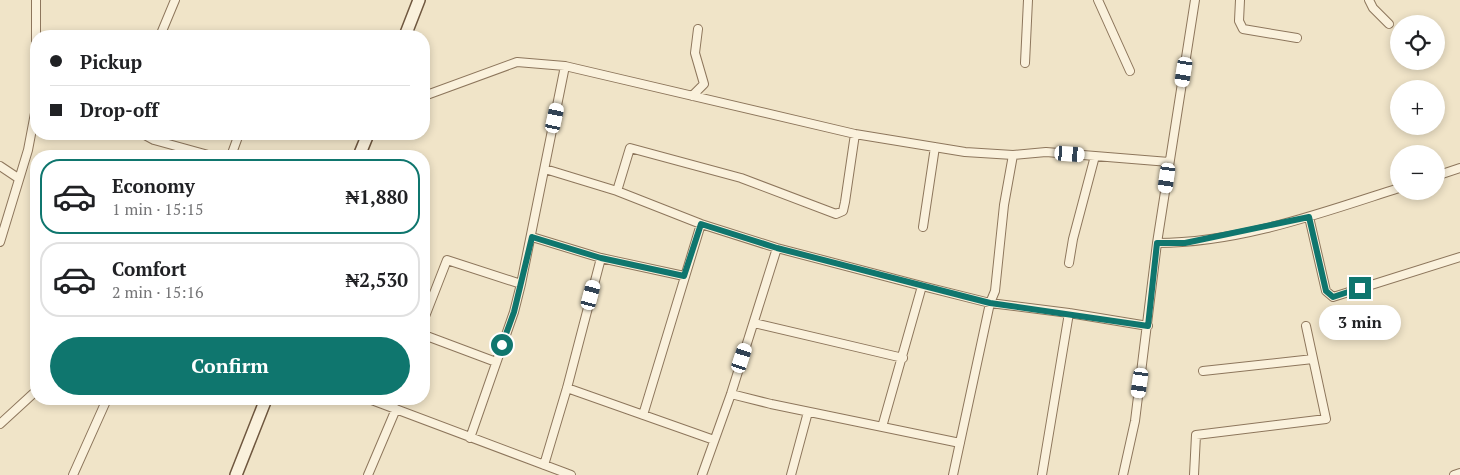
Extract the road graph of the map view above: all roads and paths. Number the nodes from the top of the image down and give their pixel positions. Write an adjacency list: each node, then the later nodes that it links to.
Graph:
1 (36, 0): 11 (street)
2 (175, 0): 12 (street)
3 (419, 0): 13 (main road)
4 (1028, 0): 15 (street)
5 (1098, 0): 17 (street)
6 (1195, 0): 27 (street)
7 (1240, 0): 14 (street)
8 (1369, 0): 9 (street)
9 (1389, 24)
10 (698, 29): 19 (street)
11 (36, 30)
12 (162, 30)
13 (407, 30)
14 (1297, 38)
15 (1024, 63)
16 (565, 66): 18 (street); 19 (street); 30 (street)
17 (1130, 70)
18 (430, 94)
19 (692, 96): 20 (street)
20 (854, 134): 23 (street); 33 (street)
21 (30, 140): 32 (street)
22 (154, 140): 24 (street)
23 (935, 147): 25 (street); 37 (street)
24 (190, 150)
25 (1013, 155): 26 (street); 49 (street)
26 (1095, 156): 27 (street); 44 (street)
27 (1169, 162): 40 (street)
28 (0, 166): 32 (street)
29 (1460, 168): 31 (street)
30 (545, 169): 33 (street); 38 (street)
31 (1445, 173)
32 (18, 178): 39 (street)
33 (617, 191): 36 (street)
34 (1390, 191): 35 (street)
35 (1309, 217): 40 (street); 42 (street)
36 (701, 224): 41 (street); 45 (street)
37 (923, 227)
38 (532, 237): 43 (street); 46 (street)
39 (0, 242)
40 (1157, 243): 52 (street)
41 (777, 248): 47 (street); 51 (street)
42 (1460, 257)
43 (601, 258): 45 (street); 59 (street)
44 (1069, 263)
45 (684, 276): 67 (street)
46 (521, 284): 48 (street); 57 (street)
47 (922, 286): 49 (street); 55 (street)
48 (430, 303)
49 (990, 303): 50 (street); 72 (street)
50 (1069, 313): 52 (street); 82 (street)
51 (754, 323): 55 (street); 60 (street)
52 (1148, 326): 83 (street)
53 (1306, 326): 56 (street)
54 (430, 337): 57 (street)
55 (903, 358): 69 (street)
56 (1313, 359): 58 (street); 84 (street)
57 (496, 362): 70 (street)
58 (1203, 371)
59 (568, 388): 67 (street); 73 (street)
60 (731, 394): 66 (street); 71 (street)
61 (30, 396): 68 (street)
62 (104, 405): 75 (street)
63 (264, 405): 76 (main road)
64 (384, 405): 65 (street)
65 (396, 410): 70 (street); 77 (street)
66 (808, 412): 69 (street); 80 (street)
67 (643, 415): 71 (street)
68 (0, 424)
69 (882, 427): 72 (street)
70 (470, 438): 73 (street)
71 (714, 440): 79 (street)
72 (960, 443): 81 (street)
73 (544, 465): 78 (street)
74 (1460, 473): 85 (street)
75 (73, 475)
76 (236, 475)
77 (368, 475)
78 (571, 475)
79 (702, 475)
80 (791, 475)
81 (953, 475)
82 (1042, 475)
83 (1123, 475)
84 (1194, 475)
85 (1454, 475)

